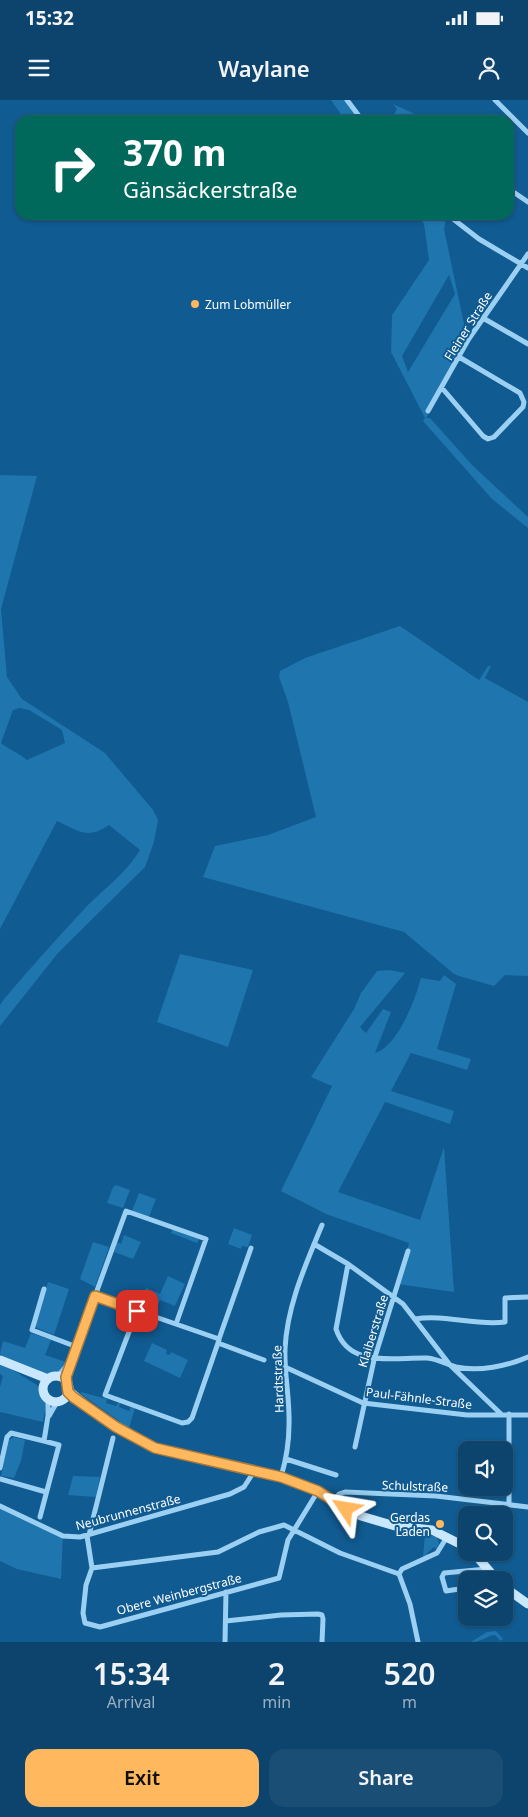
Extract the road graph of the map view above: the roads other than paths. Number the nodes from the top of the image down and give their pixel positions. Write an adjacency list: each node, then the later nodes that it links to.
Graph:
1 (347, 100): 3 (street)
2 (495, 100): 4 (street)
3 (358, 115)
4 (510, 115)
5 (514, 119): 6 (street)
6 (528, 133)
7 (514, 192): 8 (street)
8 (528, 202)
9 (454, 220): 11 (street)
10 (528, 254): 11 (street, Fleiner Straße)
11 (521, 264): 12 (street); 13 (street, Fleiner Straße)
12 (528, 268)
13 (483, 318): 14 (street); 15 (street, Fleiner Straße)
14 (528, 344)
15 (459, 357): 16 (street, Fleiner Straße); 17 (street)
16 (442, 388): 17 (street); 18 (street, Fleiner Straße)
17 (526, 402)
18 (428, 411)
19 (322, 1225): 20 (street, Hardtstraße)
20 (314, 1244): 23 (street); 37 (street, Hardtstraße)
21 (251, 1248): 31 (street)
22 (408, 1251): 26 (street, Klaiberstraße)
23 (348, 1264): 26 (street); 35 (street)
24 (44, 1289): 32 (street)
25 (95, 1296): 28 (street); 30 (street); 32 (street)
26 (394, 1296): 29 (street); 35 (street, Klaiberstraße)
27 (528, 1297): 29 (street)
28 (137, 1311): 30 (street); 31 (street)
29 (415, 1319): 36 (street)
30 (176, 1324): 31 (street)
31 (218, 1341): 34 (street)
32 (76, 1347): 38 (street)
33 (528, 1357): 36 (street)
34 (264, 1360)
35 (374, 1360): 36 (street); 41 (street, Klaiberstraße)
36 (450, 1365): 42 (street)
37 (285, 1367): 41 (street, Paul-Fähnle-Straße); 49 (street, Hardtstraße)
38 (62, 1378): 39 (main road); 40 (main road)
39 (68, 1392): 40 (main road); 44 (main road)
40 (56, 1401): 44 (main road); 47 (street)
41 (363, 1403): 42 (street, Paul-Fähnle-Straße); 48 (street, Klaiberstraße)
42 (502, 1414): 43 (street, Paul-Fähnle-Straße)
43 (509, 1414): 45 (street, Paul-Fähnle-Straße); 58 (street)
44 (98, 1415): 51 (main road)
45 (528, 1416)
46 (113, 1438): 63 (street)
47 (44, 1441): 50 (street); 56 (street)
48 (355, 1447)
49 (286, 1459): 52 (street); 53 (street, Hardtstraße)
50 (0, 1468)
51 (256, 1470): 53 (main road); 63 (street, Neubrunnenstraße)
52 (336, 1475)
53 (281, 1477): 55 (main road)
54 (0, 1479): 56 (street)
55 (318, 1491): 57 (main road); 62 (street)
56 (46, 1492): 61 (street)
57 (334, 1500): 58 (street, Schulstraße); 64 (main road)
58 (509, 1503): 60 (street, Schulstraße)
59 (0, 1506): 63 (street, Neubrunnenstraße)
60 (528, 1507)
61 (40, 1517)
62 (294, 1529): 67 (street); 71 (street); 73 (street, Obere Weinbergstraße)
63 (88, 1535): 67 (street)
64 (447, 1536): 65 (main road); 71 (street)
65 (458, 1542)
66 (481, 1561): 68 (main road)
67 (92, 1568): 73 (street, Obere Weinbergstraße)
68 (488, 1569): 69 (street)
69 (466, 1571)
70 (458, 1572): 72 (street)
71 (399, 1574): 79 (street)
72 (458, 1589)
73 (226, 1592): 76 (street)
74 (513, 1593): 75 (main road)
75 (528, 1604)
76 (226, 1621): 77 (street); 78 (street)
77 (225, 1642)
78 (322, 1642)
79 (416, 1642)

